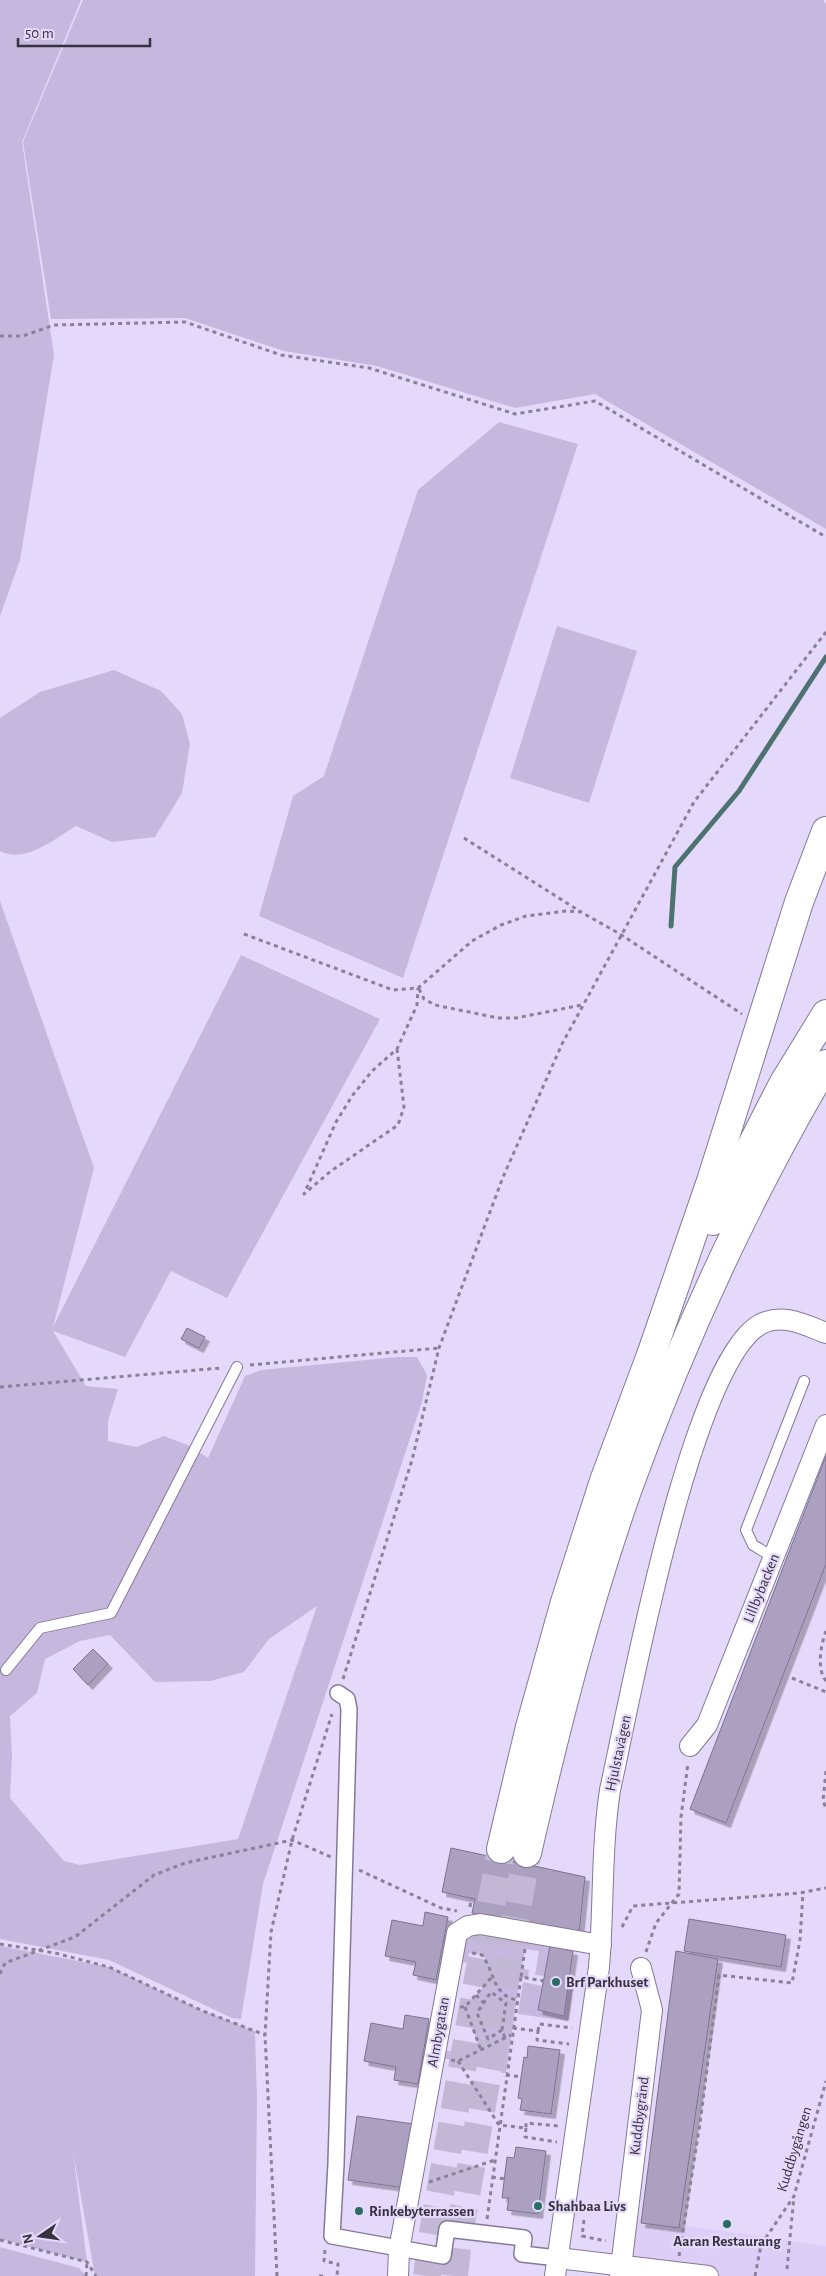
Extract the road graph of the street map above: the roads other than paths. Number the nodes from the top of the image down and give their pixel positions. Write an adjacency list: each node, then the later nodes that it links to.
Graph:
1 (826, 831): 5 (highway)
2 (826, 1014): 5 (highway)
3 (826, 1064): 5 (highway)
4 (826, 1333): 13 (street, Hjulstavägen)
5 (652, 1355)
6 (237, 1367): 10 (lane)
7 (804, 1381): 9 (lane)
8 (826, 1425): 9 (street, Lillbybacken)
9 (773, 1557): 12 (street, Lillbybacken)
10 (6, 1670)
11 (338, 1693): 15 (street)
12 (690, 1746)
13 (601, 1945): 15 (street, Almbygatan); 16 (street, Hjulstavägen)
14 (641, 1968): 17 (street, Kuddbygränd)
15 (399, 2250): 16 (street); 18 (street, Almbygatan)
16 (557, 2267): 17 (street)
17 (621, 2270): 19 (street)
18 (398, 2276)
19 (708, 2276)

